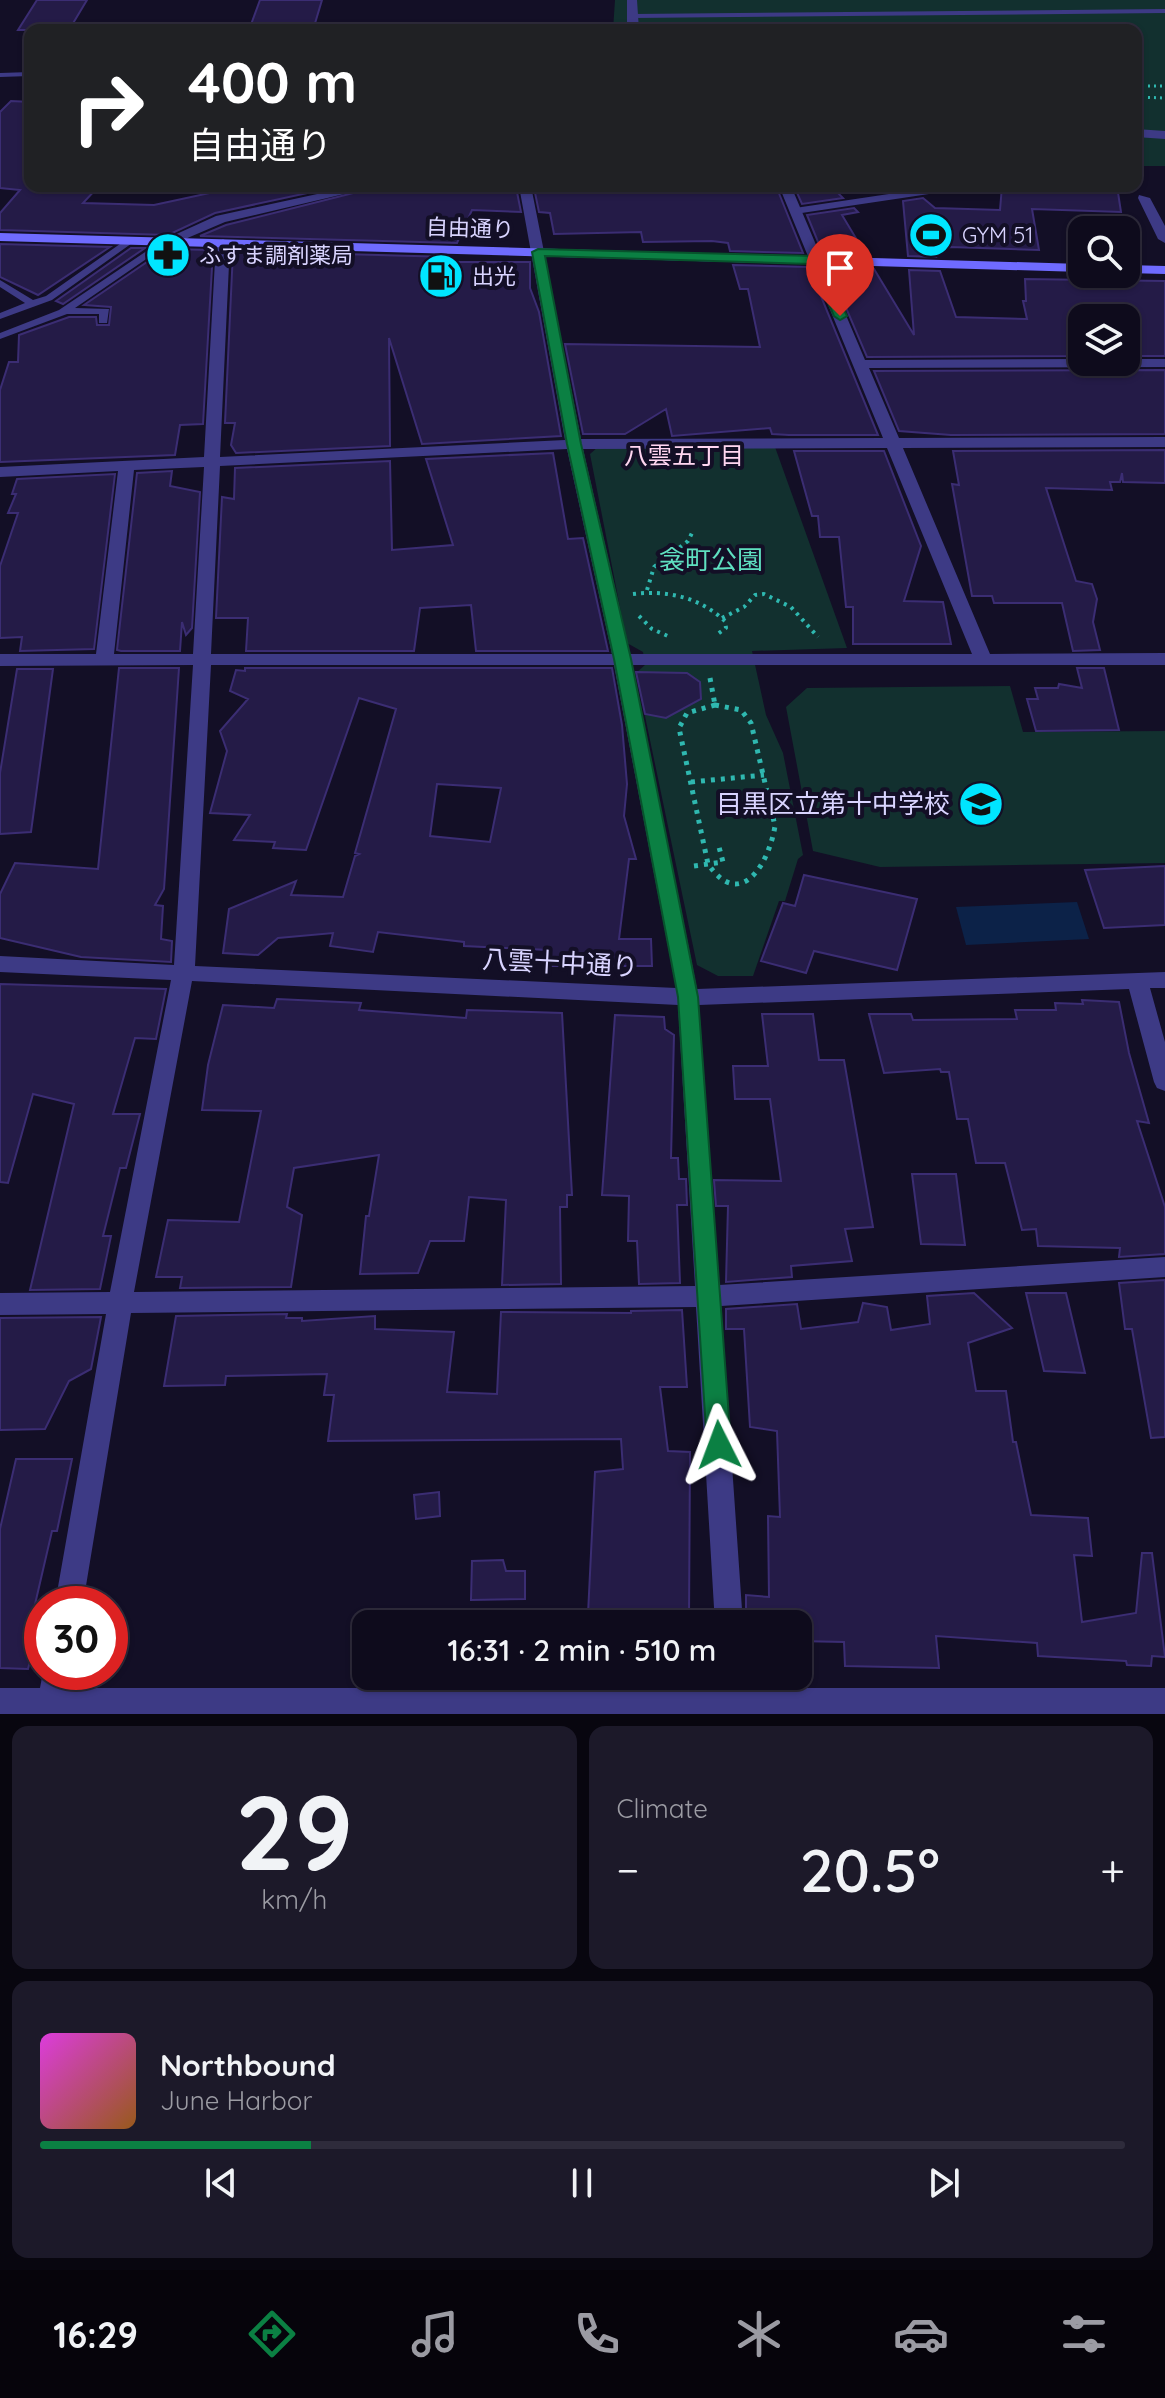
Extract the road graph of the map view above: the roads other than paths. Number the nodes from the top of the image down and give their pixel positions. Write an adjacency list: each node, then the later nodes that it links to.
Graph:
1 (632, 0): 3 (street)
2 (1165, 11): 3 (lane)
3 (633, 16): 4 (street)
4 (633, 24)
5 (24, 74): 6 (lane)
6 (0, 75)
7 (1142, 133): 8 (street)
8 (1165, 135)
9 (345, 192): 18 (street)
10 (526, 192): 20 (street)
11 (787, 192): 14 (street)
12 (922, 192): 14 (lane)
13 (1144, 198): 16 (street)
14 (795, 211): 21 (street)
15 (0, 237): 17 (main road, 自由通り)
16 (1165, 239)
17 (130, 241): 18 (main road, 自由通り); 26 (lane)
18 (166, 242): 19 (main road, 自由通り); 27 (lane)
19 (223, 243): 20 (main road, 自由通り); 36 (street)
20 (538, 252): 21 (main road, 自由通り); 35 (street)
21 (816, 260): 22 (main road, 自由通り); 32 (street)
22 (1068, 268)
23 (1140, 269): 24 (main road)
24 (1165, 270)
25 (0, 283): 26 (lane)
26 (34, 305): 28 (lane)
27 (63, 312): 29 (lane); 30 (lane)
28 (0, 316)
29 (103, 321)
30 (0, 336)
31 (1165, 363): 32 (street)
32 (862, 364): 34 (street)
33 (1165, 442): 34 (street)
34 (896, 443): 35 (street); 44 (street)
35 (574, 444): 36 (street); 39 (street)
36 (211, 461): 37 (street); 43 (street)
37 (127, 466): 38 (street); 42 (street)
38 (0, 472)
39 (622, 659): 43 (street); 44 (street); 49 (street)
40 (1165, 659): 44 (street)
41 (0, 660): 42 (street)
42 (104, 660): 43 (street)
43 (203, 660): 46 (street)
44 (984, 660)
45 (0, 964): 46 (street, 八雲十中通り)
46 (183, 973): 49 (street, 八雲十中通り); 53 (street)
47 (1165, 980): 48 (street, 八雲十中通り)
48 (1137, 981): 49 (street, 八雲十中通り); 50 (street)
49 (688, 997): 52 (street)
50 (1165, 1082)
51 (1165, 1267): 52 (street)
52 (710, 1296): 53 (street); 56 (street)
53 (120, 1303): 54 (street); 55 (street)
54 (0, 1304)
55 (72, 1586)
56 (728, 1610)
57 (734, 1698): 60 (street); 61 (street)
58 (0, 1703): 60 (street)
59 (1165, 1703): 61 (street)
60 (51, 1708)
61 (1121, 1709)

